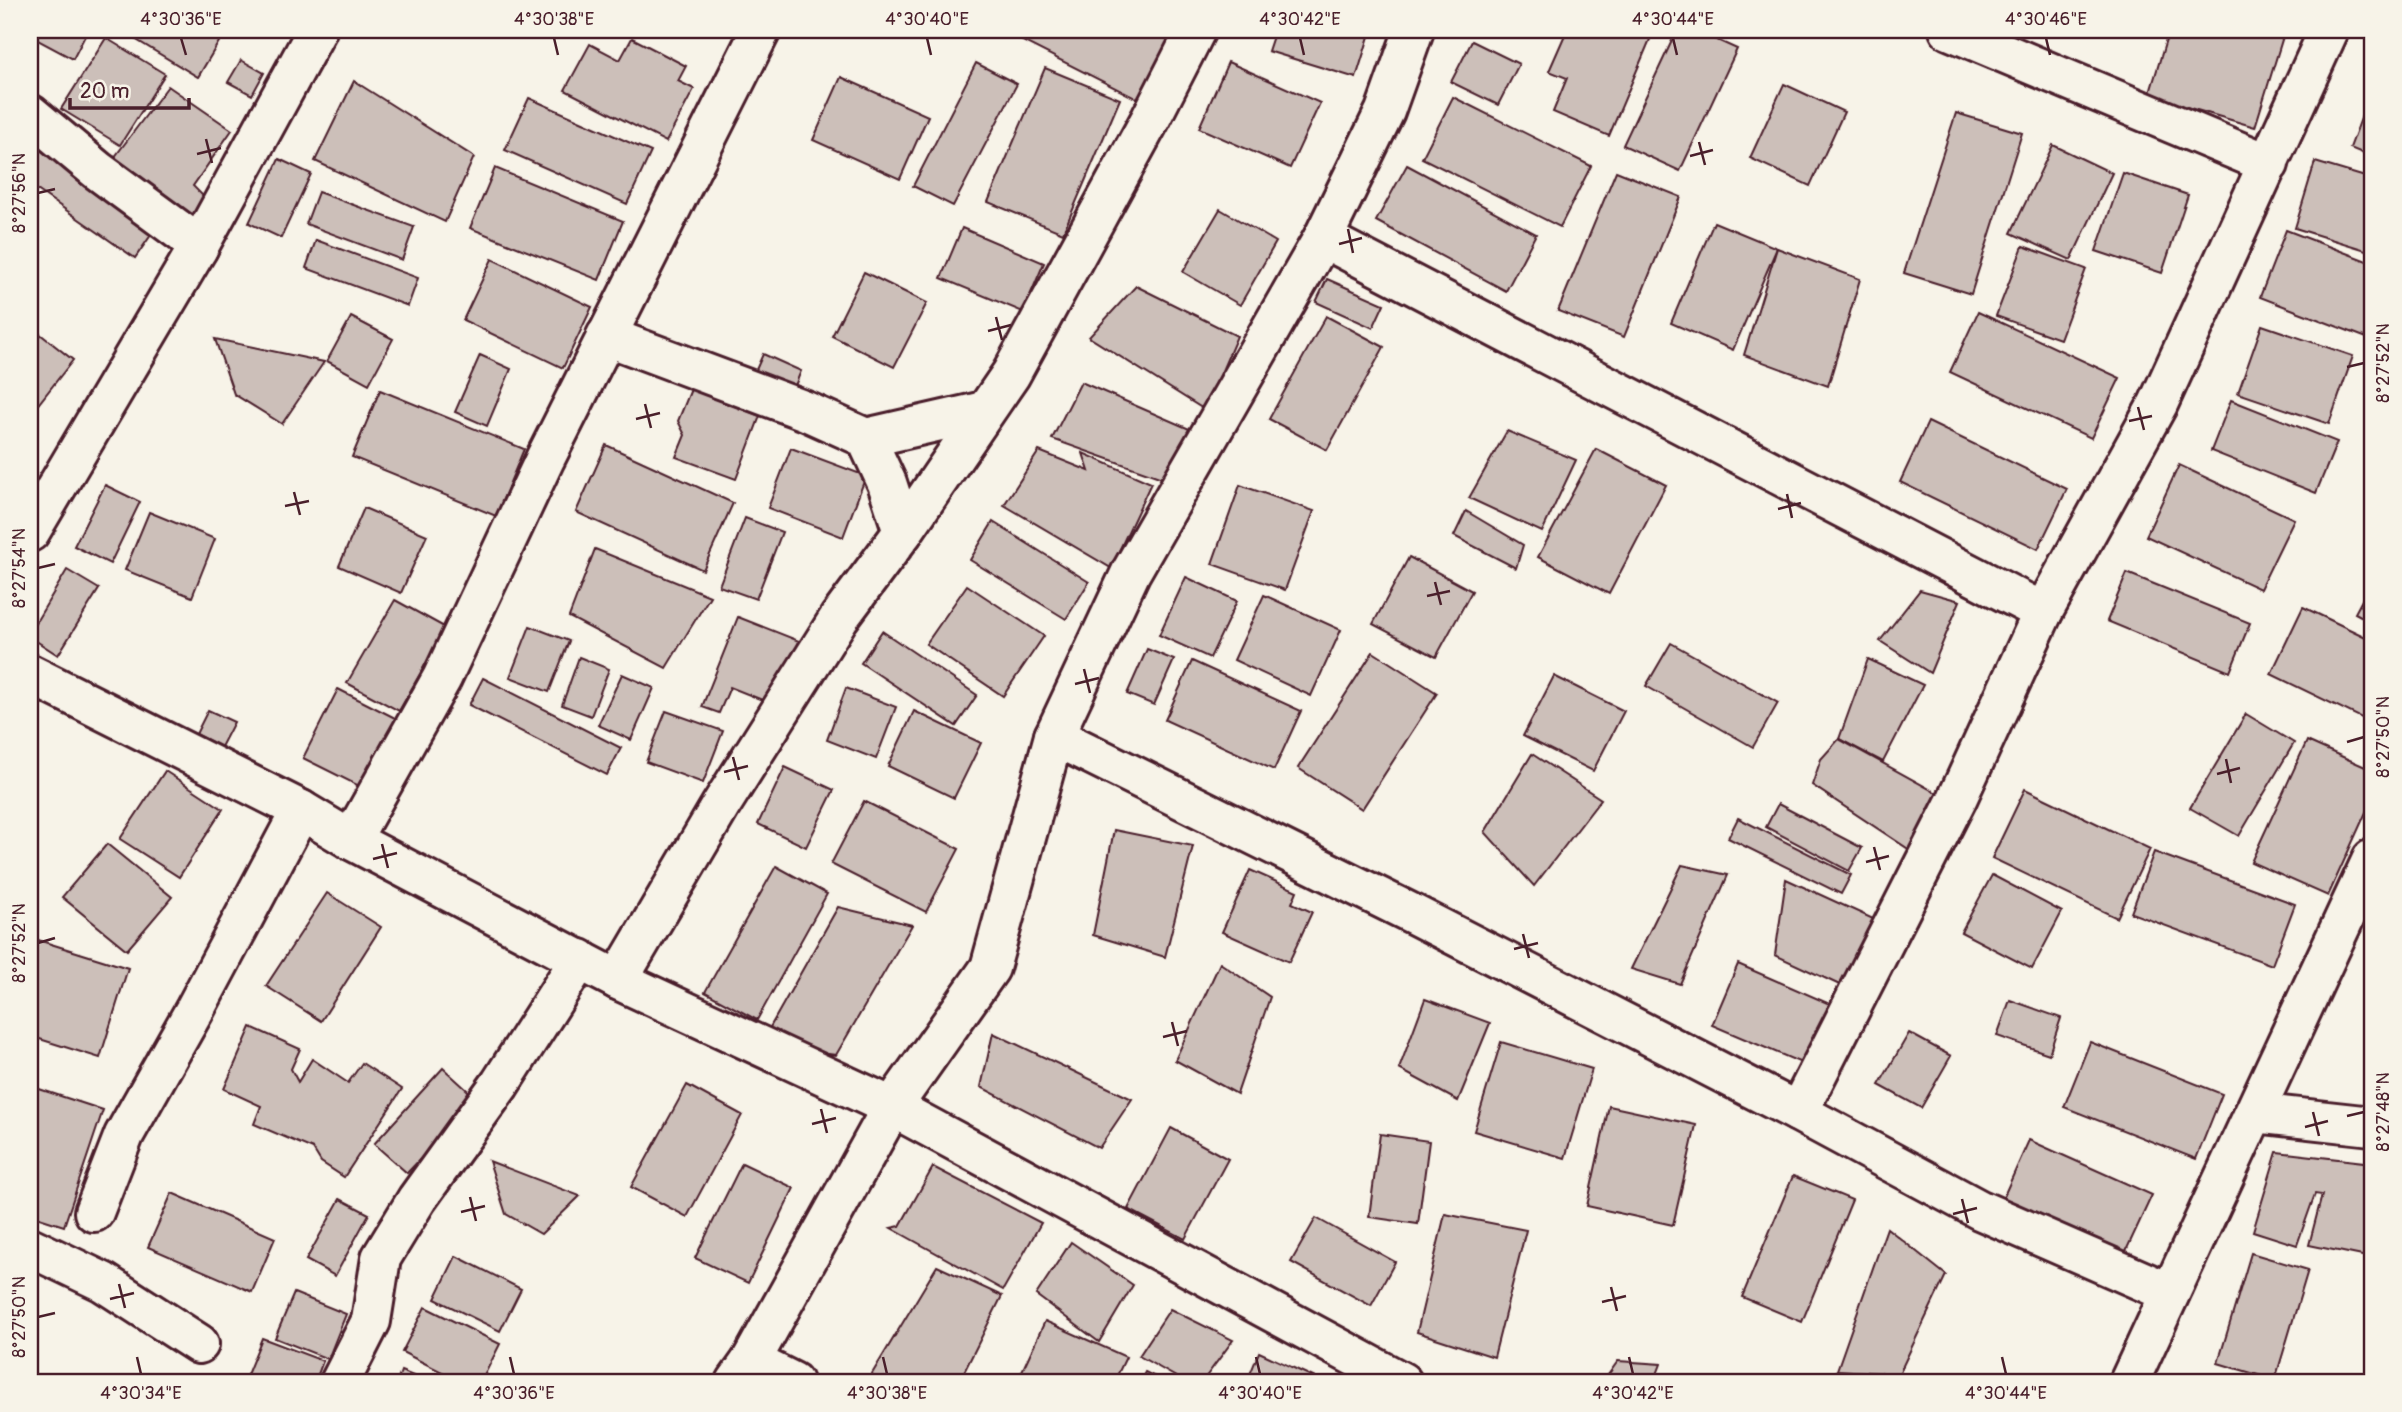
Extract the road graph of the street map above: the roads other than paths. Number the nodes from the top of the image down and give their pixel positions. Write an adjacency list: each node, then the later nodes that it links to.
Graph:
1 (317, 30): 10 (street)
2 (761, 30): 11 (street)
3 (1196, 30): 12 (street)
4 (1414, 30): 9 (street)
5 (1949, 30): 8 (street)
6 (2329, 30): 8 (street)
7 (30, 114): 10 (street)
8 (2269, 164): 16 (street)
9 (1323, 238): 16 (street); 18 (street)
10 (198, 248): 14 (street)
11 (606, 336): 13 (street); 20 (street)
12 (984, 411): 13 (street); 15 (street)
13 (866, 438): 15 (street)
14 (30, 532)
15 (903, 532): 23 (street)
16 (2043, 612): 25 (street)
17 (30, 674): 19 (street)
18 (1054, 736): 24 (street); 25 (street)
19 (300, 810): 20 (street); 28 (street)
20 (351, 840): 22 (street)
21 (2372, 859): 26 (street)
22 (580, 959): 23 (street); 33 (street)
23 (618, 980): 24 (street)
24 (892, 1107): 32 (street); 35 (street)
25 (1798, 1112): 30 (street)
26 (2255, 1113): 27 (street); 30 (street)
27 (2372, 1126)
28 (94, 1212)
29 (30, 1247): 31 (street)
30 (2170, 1293): 36 (street)
31 (199, 1344)
32 (744, 1372): 34 (street)
33 (340, 1382)
34 (793, 1382)
35 (1402, 1382)
36 (2129, 1382)

